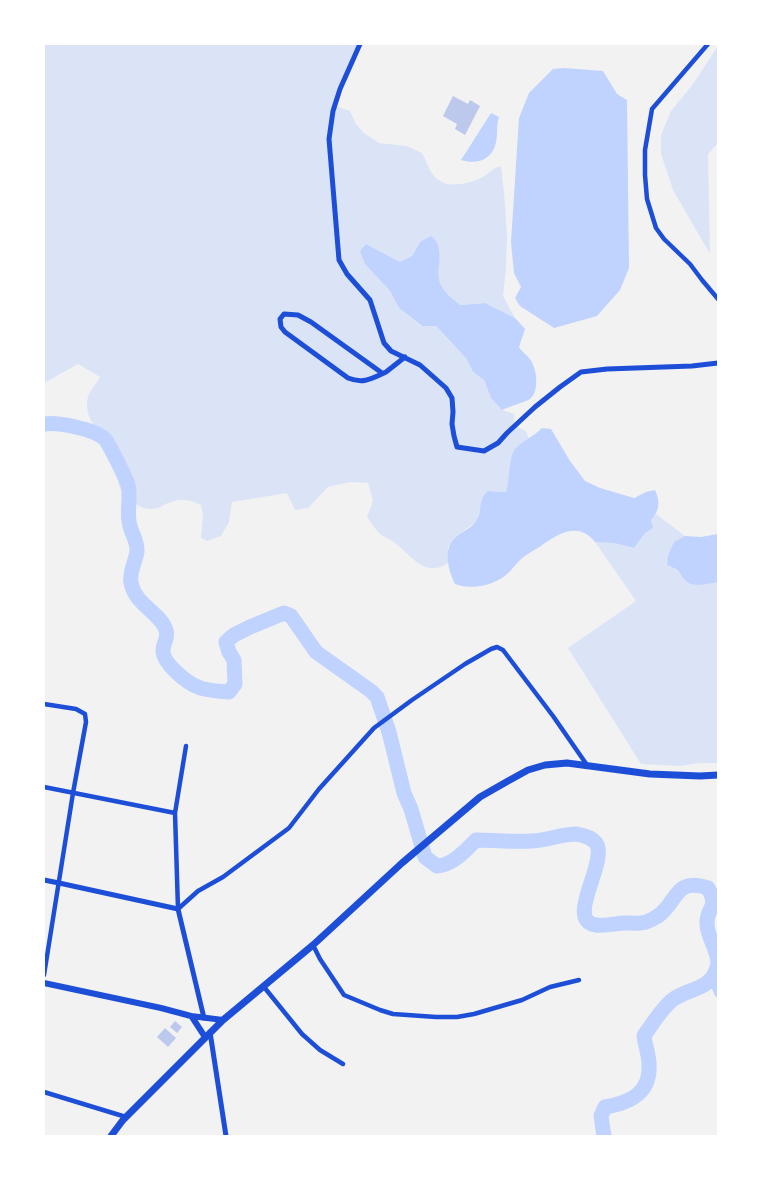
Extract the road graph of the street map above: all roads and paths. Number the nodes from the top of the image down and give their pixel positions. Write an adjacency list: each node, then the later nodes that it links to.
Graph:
1 (360, 44): 4 (street)
2 (708, 44): 3 (street)
3 (718, 299)
4 (405, 357): 5 (street); 6 (street)
5 (718, 363)
6 (382, 374): 6 (street)
7 (44, 704): 12 (street)
8 (186, 746): 13 (street)
9 (587, 765): 10 (main road); 16 (street); 17 (main road)
10 (718, 775)
11 (44, 788): 12 (street)
12 (73, 793): 13 (street); 15 (street)
13 (175, 813): 16 (street)
14 (44, 880): 15 (street)
15 (59, 883): 16 (street); 18 (street)
16 (178, 909): 23 (street)
17 (313, 945): 19 (street); 21 (main road)
18 (44, 975)
19 (579, 980)
20 (44, 983): 22 (main road)
21 (264, 987): 24 (main road); 26 (street)
22 (191, 1016): 23 (main road); 25 (main road)
23 (204, 1018): 24 (main road)
24 (223, 1020): 25 (main road)
25 (208, 1034): 28 (main road); 30 (street)
26 (343, 1064)
27 (44, 1092): 28 (street)
28 (126, 1117): 29 (main road)
29 (111, 1137)
30 (226, 1137)

